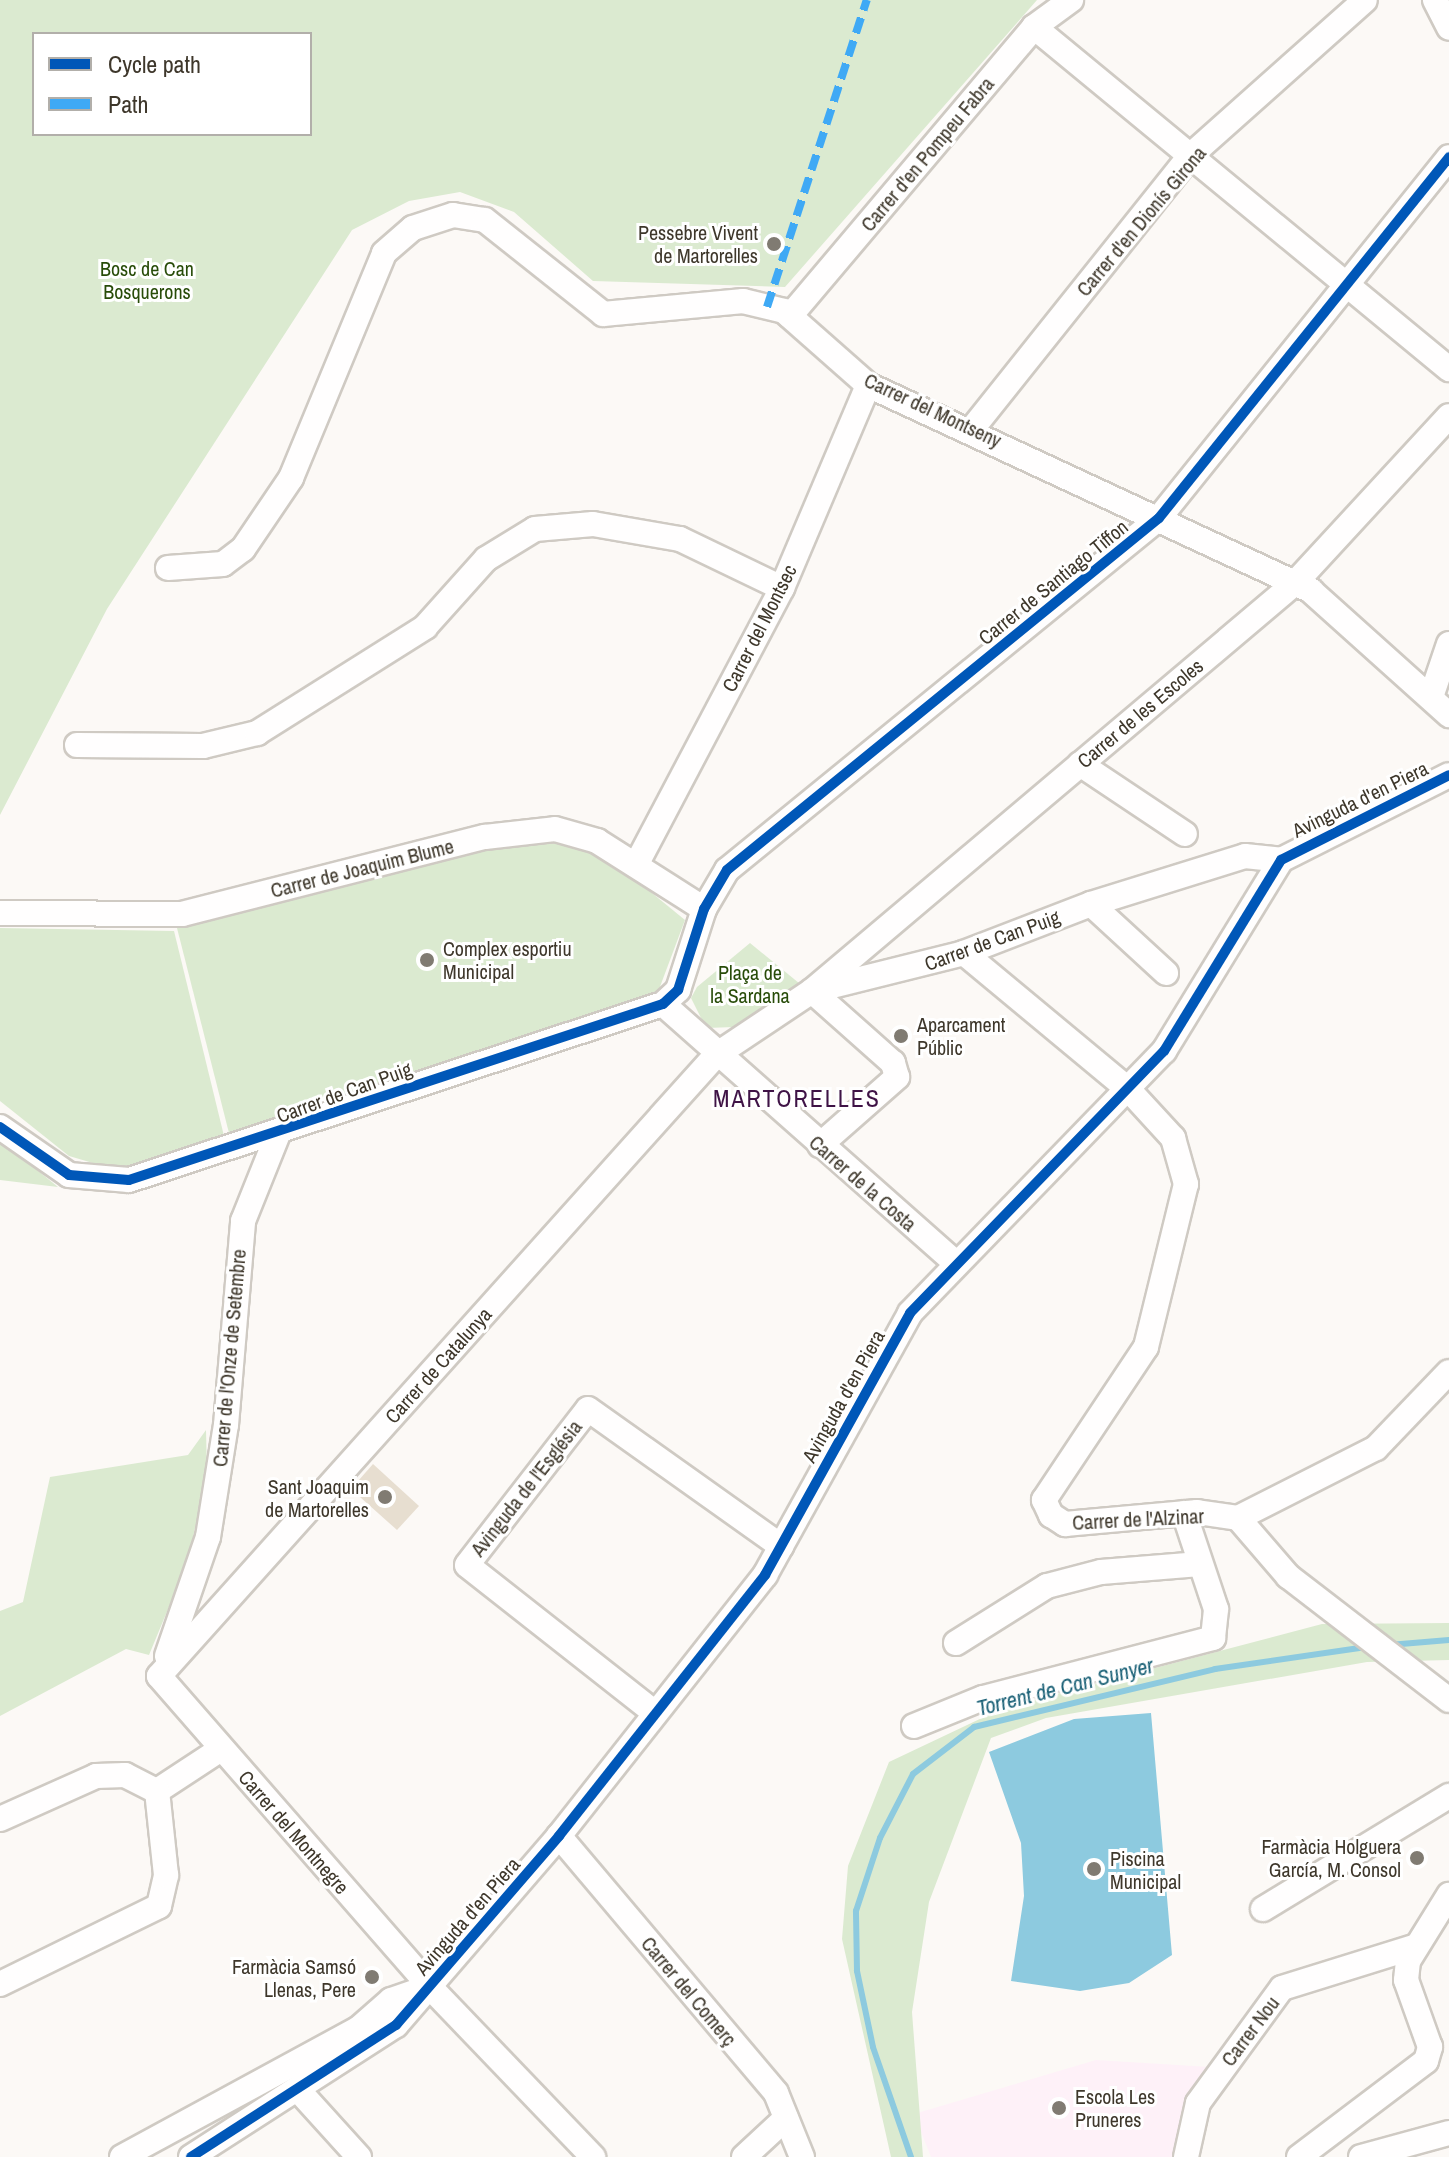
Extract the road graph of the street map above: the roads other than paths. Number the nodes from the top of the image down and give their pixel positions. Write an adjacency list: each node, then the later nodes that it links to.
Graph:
1 (1071, 0): 4 (street, Carrer d'en Pompeu Fabra)
2 (1365, 0): 6 (street, Carrer d'en Dionís Girona)
3 (1435, 0): 5 (street)
4 (1034, 27): 6 (street); 9 (street, Carrer d'en Pompeu Fabra)
5 (1449, 28)
6 (1190, 156): 8 (street); 13 (street, Carrer d'en Dionís Girona)
7 (1449, 157): 8 (street, Carrer de Santiago Tiffon)
8 (1345, 283): 10 (street); 14 (street, Carrer de Santiago Tiffon)
9 (790, 316): 11 (street, Carrer del Montseny); 15 (street, Carrer del Montseny)
10 (1449, 369)
11 (868, 385): 13 (street, Carrer del Montseny); 17 (street, Carrer del Montsec)
12 (1449, 416): 16 (street, Carrer de les Escoles)
13 (972, 429): 14 (street, Carrer del Montseny)
14 (1159, 518): 16 (street, Carrer del Montseny); 28 (street, Carrer de Santiago Tiffon)
15 (168, 568)
16 (1295, 583): 19 (street, Carrer del Montseny); 22 (street, Carrer de les Escoles)
17 (782, 588): 21 (street); 26 (street, Carrer del Montsec)
18 (1449, 644): 19 (street)
19 (1431, 697): 20 (street, Carrer del Montseny)
20 (1449, 715)
21 (77, 745)
22 (1080, 764): 24 (street); 32 (street, Carrer de les Escoles)
23 (1449, 775): 25 (street, Avinguda d'en Piera)
24 (1185, 834)
25 (1281, 860): 27 (street, Carrer de Can Puig); 35 (street, Avinguda d'en Piera)
26 (636, 865): 28 (street, Carrer de Joaquim Blume); 29 (street, Carrer de Joaquim Blume)
27 (1091, 904): 30 (street, Carrer de Can Puig); 31 (street)
28 (704, 909): 33 (street, Carrer de Santiago Tiffon)
29 (0, 913)
30 (964, 953): 32 (street, Carrer de Can Puig); 35 (street)
31 (1166, 973)
32 (812, 991): 34 (street, Carrer de Can Puig); 38 (street)
33 (663, 1004): 34 (street, Carrer de la Costa); 37 (street, Carrer de Can Puig)
34 (716, 1055): 38 (street, Carrer de la Costa); 46 (street, Carrer de Catalunya)
35 (1128, 1089): 39 (street, Avinguda d'en Piera); 41 (street, Carrer de l'Alzinar)
36 (0, 1127): 37 (street, Carrer de Can Puig)
37 (278, 1134): 46 (street, Carrer de l'Onze de Setembre)
38 (820, 1145): 39 (street, Carrer de la Costa)
39 (957, 1264): 43 (street, Avinguda d'en Piera)
40 (1449, 1372): 42 (street)
41 (1184, 1513): 42 (street, Carrer de l'Alzinar); 44 (street)
42 (1238, 1518): 47 (street)
43 (781, 1546): 48 (street, Avinguda d'en Piera); 48 (street, Avinguda de l'Església)
44 (1200, 1564): 45 (street); 49 (street)
45 (956, 1643)
46 (159, 1676): 50 (street, Carrer del Montnegre)
47 (1449, 1700)
48 (655, 1713): 54 (street, Avinguda d'en Piera)
49 (914, 1726)
50 (221, 1749): 51 (street); 59 (street, Carrer del Montnegre)
51 (157, 1791): 53 (street); 58 (street)
52 (1449, 1796): 56 (street)
53 (0, 1819)
54 (559, 1836): 59 (street, Avinguda d'en Piera); 62 (street, Carrer del Comerç)
55 (1449, 1895): 57 (street)
56 (1263, 1909)
57 (1414, 1947): 70 (street, Carrer Nou); 71 (street)
58 (0, 1984)
59 (430, 1987): 60 (street, Avinguda d'en Piera); 61 (street, Avinguda d'en Piera); 67 (street, Carrer del Montnegre)
60 (322, 2050): 61 (street); 64 (street, Avinguda d'en Piera)
61 (304, 2089): 65 (street, Avinguda d'en Piera); 66 (street)
62 (786, 2118): 68 (street); 69 (street, Carrer del Comerç)
63 (1449, 2133): 72 (street)
64 (122, 2157)
65 (191, 2157)
66 (359, 2157)
67 (593, 2157)
68 (744, 2157)
69 (802, 2157)
70 (1186, 2157)
71 (1299, 2157)
72 (1361, 2157)

